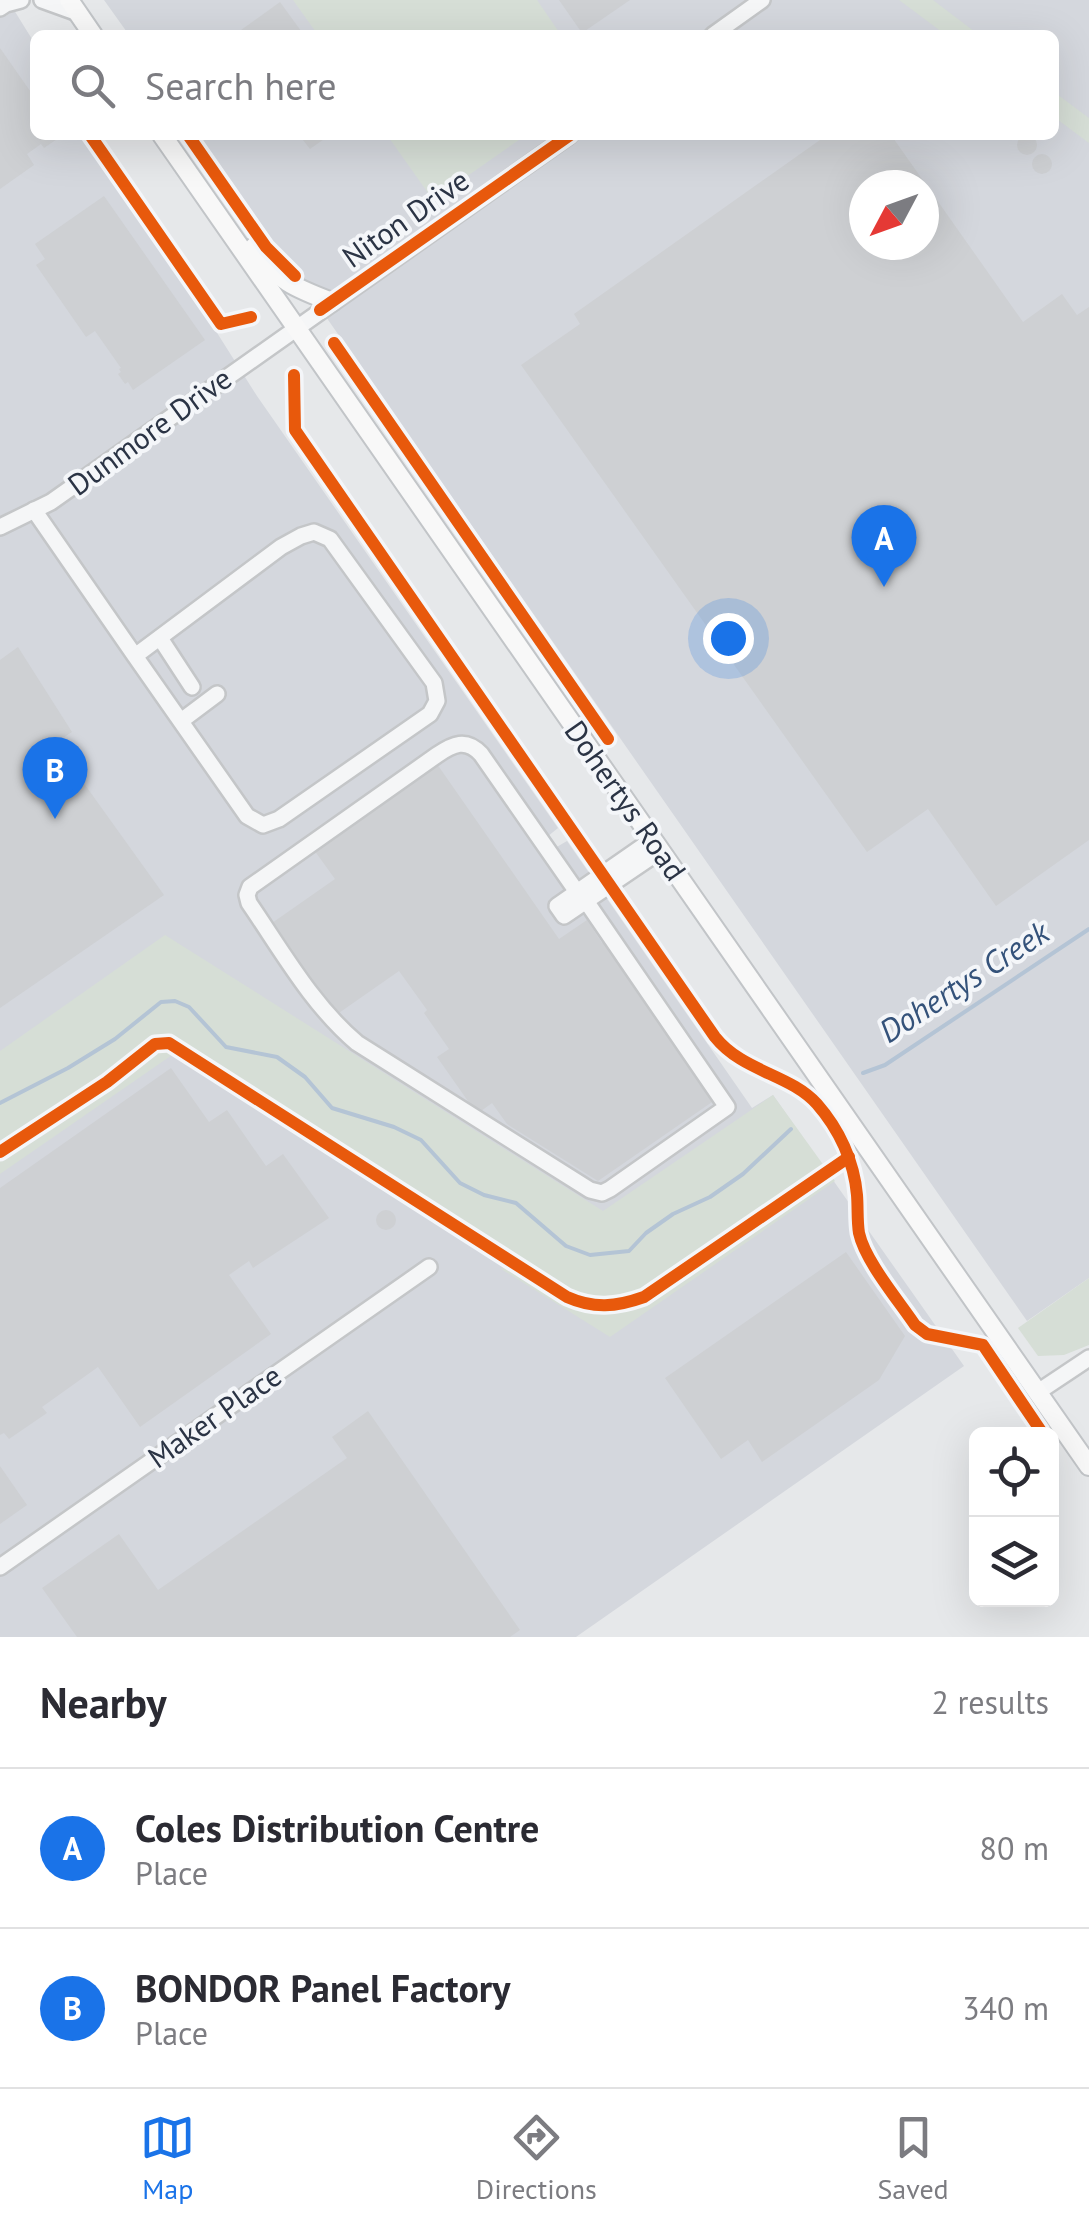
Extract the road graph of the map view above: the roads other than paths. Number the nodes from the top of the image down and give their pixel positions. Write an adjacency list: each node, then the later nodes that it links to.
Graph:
1 (21, 0): 5 (street)
2 (42, 0): 4 (street)
3 (762, 0): 7 (street)
4 (74, 6): 6 (main road)
5 (0, 8)
6 (90, 30)
7 (719, 30)
8 (165, 140): 12 (main road, Dohertys Road)
9 (179, 140): 11 (main road)
10 (563, 140): 11 (street, Niton Drive)
11 (332, 302): 12 (street, Niton Drive)
12 (295, 328): 13 (street, Dunmore Drive); 20 (main road, Dohertys Road)
13 (34, 510): 14 (street, Dunmore Drive); 16 (street)
14 (0, 527)
15 (160, 638): 16 (street); 17 (street); 19 (street)
16 (135, 656): 19 (street)
17 (192, 688)
18 (217, 694): 19 (street)
19 (180, 721)
20 (656, 845): 21 (street); 24 (main road, Dohertys Road)
21 (582, 897): 21 (street)
22 (429, 1267): 26 (street, Maker Place)
23 (1089, 1358): 24 (street)
24 (1038, 1392): 25 (main road, Dohertys Road)
25 (1089, 1466)
26 (0, 1567)

